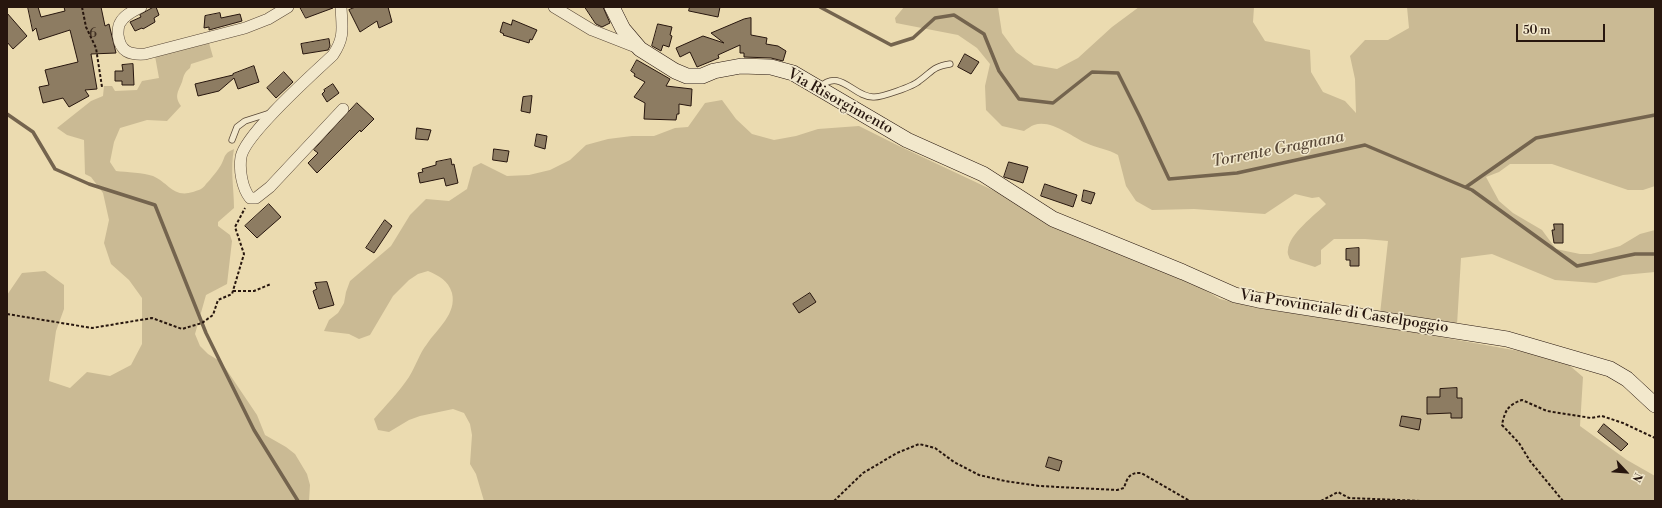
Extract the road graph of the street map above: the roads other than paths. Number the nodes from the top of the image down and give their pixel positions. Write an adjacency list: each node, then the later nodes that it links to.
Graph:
1 (141, 7): 2 (street)
2 (288, 7)
3 (341, 7): 10 (street)
4 (554, 7): 6 (street)
5 (612, 7): 6 (main road, Via Risorgimento)
6 (640, 49): 8 (main road, Via Risorgimento)
7 (950, 64): 8 (lane)
8 (819, 88): 12 (main road, Via Risorgimento)
9 (343, 109): 10 (street)
10 (272, 114): 11 (lane)
11 (232, 140)
12 (907, 140): 13 (main road, Via Provinciale di Castelpoggio)
13 (1655, 405)

